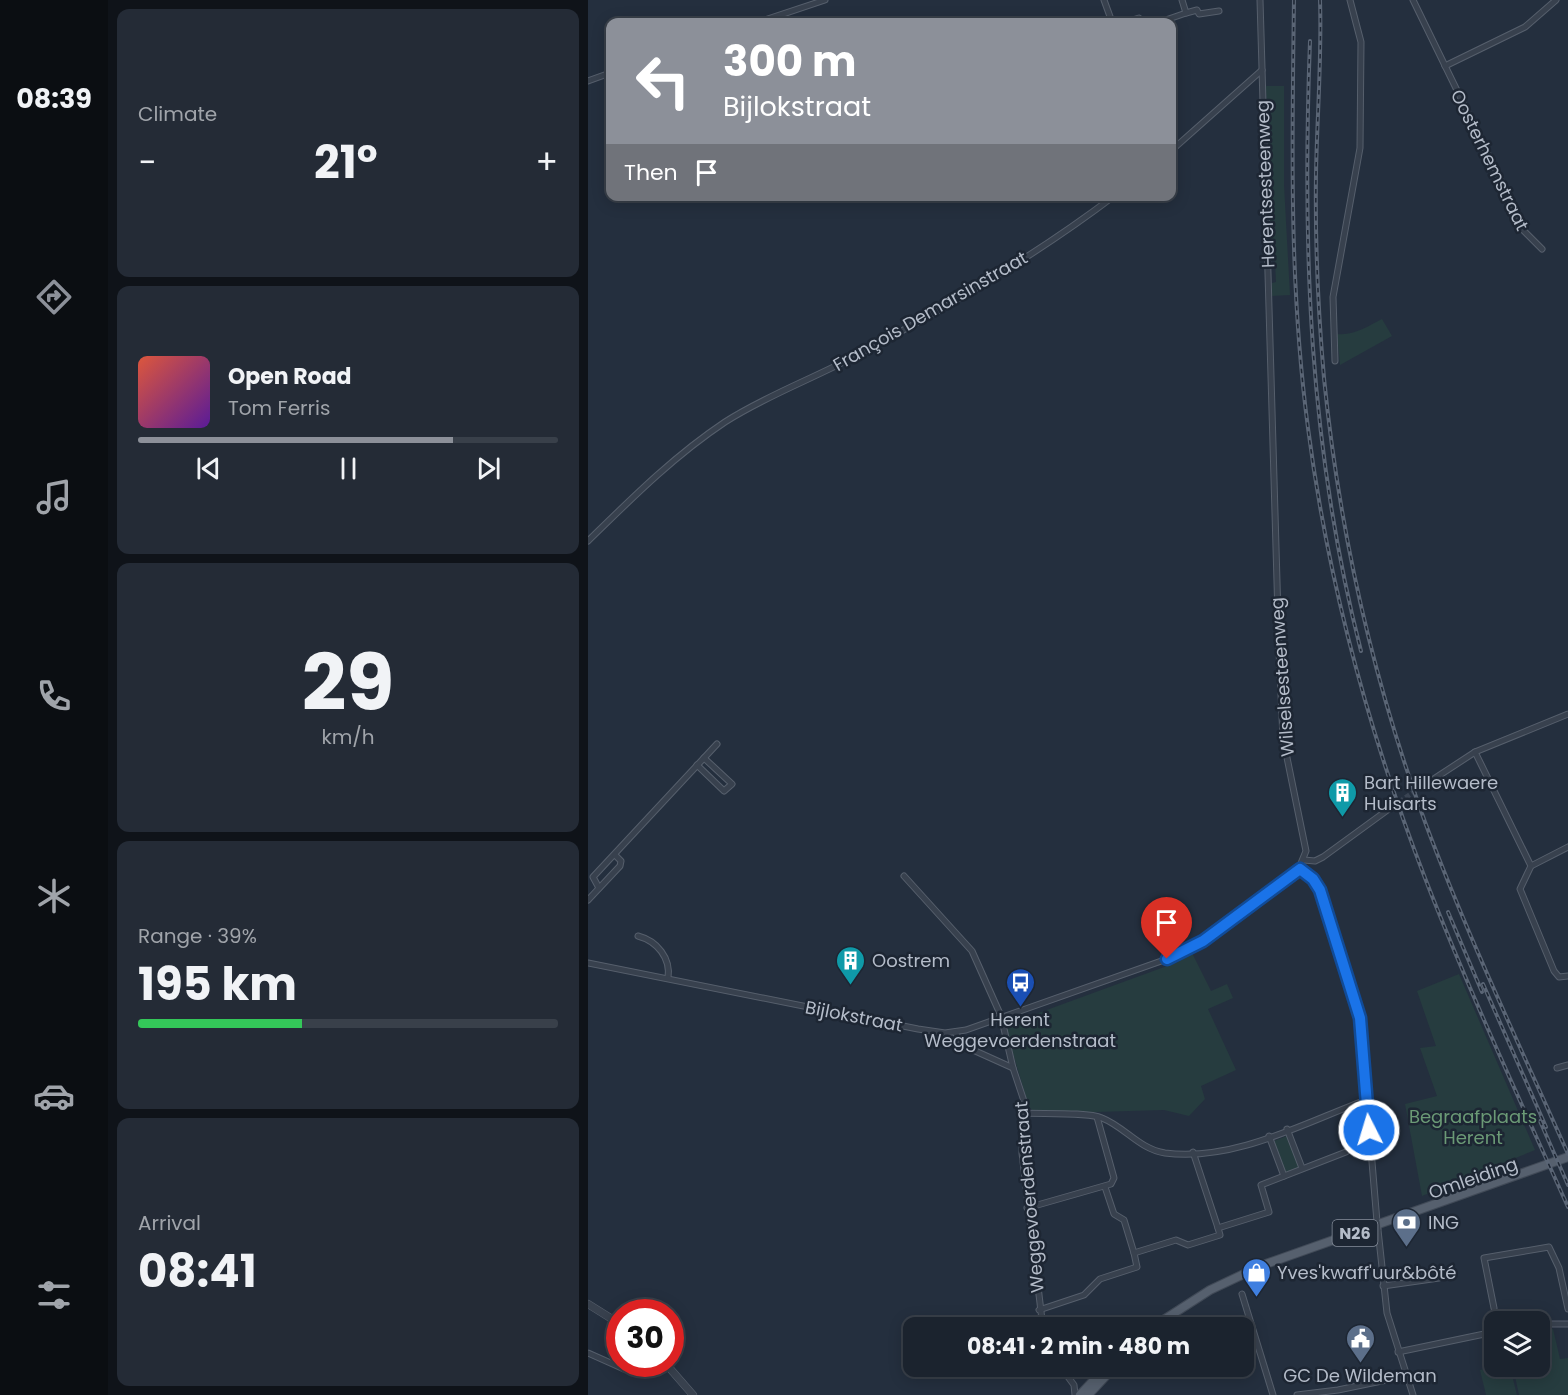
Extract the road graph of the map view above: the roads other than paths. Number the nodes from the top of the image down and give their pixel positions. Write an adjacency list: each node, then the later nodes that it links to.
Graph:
1 (825, 0): 10 (street)
2 (1104, 0): 11 (street)
3 (1182, 0): 9 (street)
4 (1260, 0): 14 (street, Herentsesteenweg)
5 (1350, 0): 20 (street)
6 (1413, 0): 13 (street, Oosterhemstraat)
7 (1556, 0): 13 (street)
8 (1219, 11): 9 (street)
9 (1186, 13): 12 (street)
10 (771, 18)
11 (1111, 18)
12 (1172, 18)
13 (1445, 66): 19 (street, Oosterhemstraat)
14 (1262, 70): 17 (street); 21 (street, Herentsesteenweg)
15 (606, 74): 16 (street)
16 (588, 81)
17 (1176, 146)
18 (1107, 201): 22 (street, François Demarsinstraat)
19 (1542, 249)
20 (1335, 362)
21 (1270, 368): 32 (street, Wilselsesteenweg)
22 (588, 541)
23 (1568, 714): 25 (street)
24 (717, 744): 26 (street)
25 (1475, 752): 28 (street); 33 (street)
26 (704, 758): 27 (street); 27 (street)
27 (697, 765): 31 (street)
28 (1423, 786)
29 (1393, 806): 32 (street)
30 (1568, 847): 33 (street)
31 (615, 855): 36 (street); 36 (street)
32 (1304, 860): 34 (street, Wilselsesteenweg)
33 (1531, 866): 40 (street)
34 (1300, 869): 42 (street, Bijlokstraat); 47 (street)
35 (904, 876): 42 (street, Weggevoerdenstraat)
36 (599, 888): 37 (street)
37 (588, 900)
38 (638, 936): 41 (street)
39 (588, 963): 41 (street, Bijlokstraat)
40 (1568, 976)
41 (668, 978): 43 (street, Bijlokstraat)
42 (1001, 1018): 43 (street, Bijlokstraat); 45 (street, Weggevoerdenstraat)
43 (955, 1032): 45 (street)
44 (1568, 1065): 46 (street)
45 (1013, 1068): 48 (street, Weggevoerdenstraat)
46 (1557, 1068)
47 (1366, 1100): 50 (street); 63 (street, bridge)
48 (1024, 1113): 49 (street); 59 (street, Weggevoerdenstraat)
49 (1097, 1117): 52 (street); 58 (street)
50 (1287, 1130): 51 (street); 56 (street)
51 (1269, 1136): 52 (street); 57 (street)
52 (1193, 1152): 60 (street)
53 (1346, 1152): 56 (street)
54 (1568, 1157): 71 (main road, Omleiding / N26)
55 (1568, 1162): 72 (main road, Omleiding / N26)
56 (1302, 1168): 57 (street)
57 (1284, 1176): 60 (street)
58 (1105, 1187): 59 (street); 61 (street)
59 (1027, 1208): 68 (street, Weggevoerdenstraat)
60 (1218, 1228): 61 (street)
61 (1134, 1253): 68 (street)
62 (1439, 1278): 63 (street)
63 (1383, 1286): 76 (street)
64 (1242, 1294): 89 (street)
65 (588, 1304): 69 (street)
66 (1494, 1308): 67 (street)
67 (1568, 1309)
68 (1039, 1310): 70 (street, Weggevoerdenstraat)
69 (606, 1315)
70 (1041, 1317)
71 (1168, 1317)
72 (1176, 1317)
73 (1550, 1324): 74 (street)
74 (1568, 1324)
75 (1484, 1334): 76 (street)
76 (1398, 1352): 79 (street)
77 (588, 1353): 78 (street)
78 (606, 1363)
79 (1406, 1376): 90 (street); 91 (street)
80 (677, 1377): 86 (street)
81 (1068, 1377): 84 (street)
82 (1098, 1377): 85 (main road)
83 (1103, 1377): 85 (main road)
84 (1074, 1385): 85 (street); 87 (street)
85 (1086, 1392): 88 (main road)
86 (693, 1395)
87 (1075, 1395)
88 (1080, 1395)
89 (1273, 1395)
90 (1297, 1395)
91 (1413, 1395)

